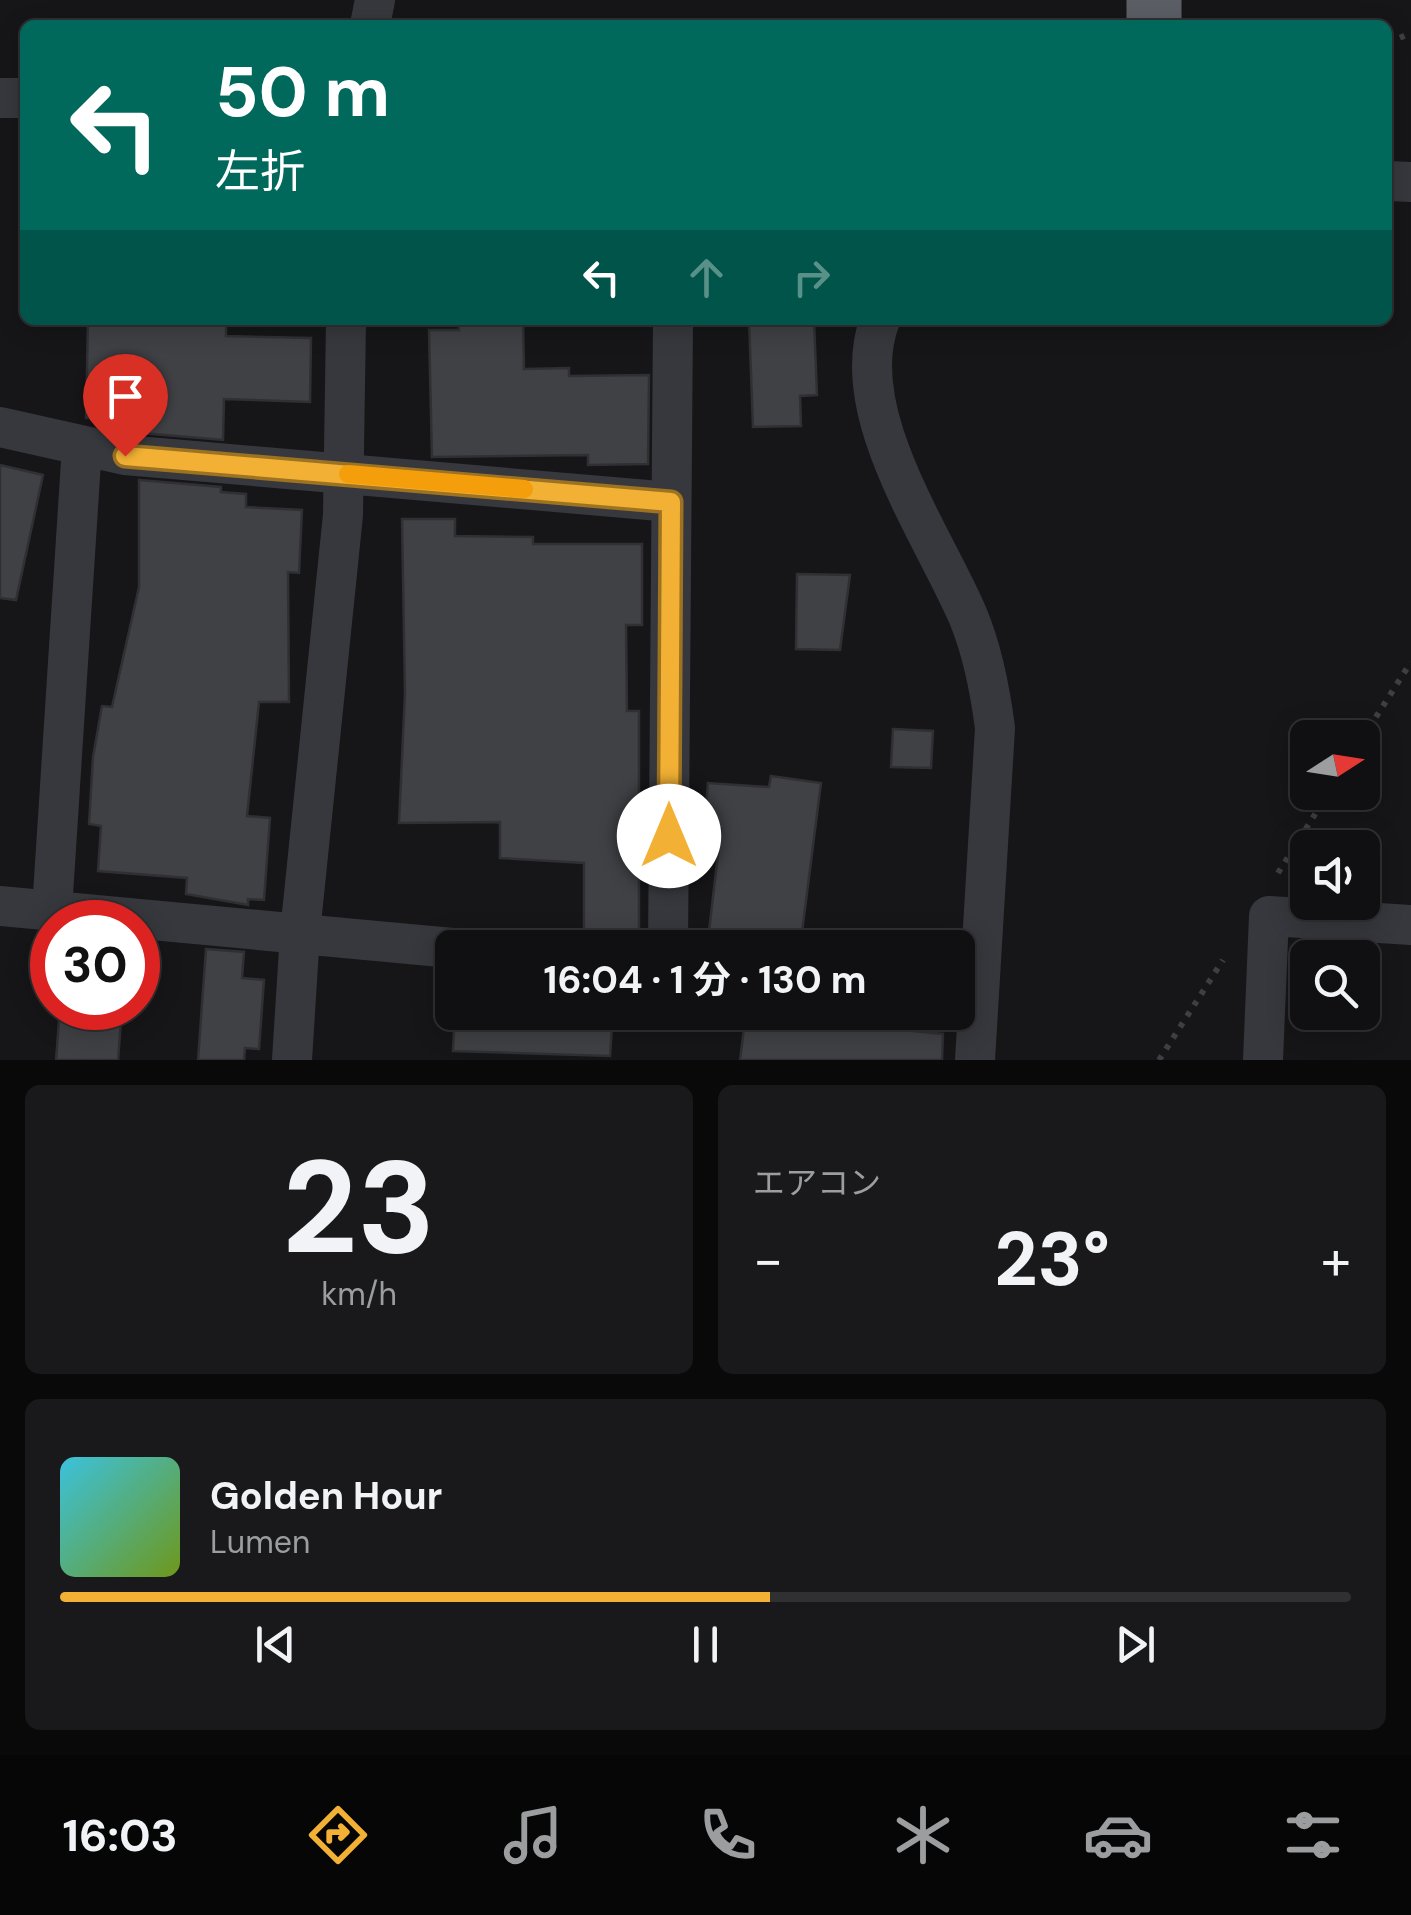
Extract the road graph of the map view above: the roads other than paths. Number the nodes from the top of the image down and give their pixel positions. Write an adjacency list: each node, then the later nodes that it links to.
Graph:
1 (346, 325): 6 (street)
2 (672, 325): 7 (street)
3 (879, 325): 17 (street)
4 (0, 427): 5 (street)
5 (82, 446): 6 (street); 8 (street)
6 (344, 474): 7 (street); 14 (street)
7 (671, 502): 13 (street)
8 (53, 900)
9 (0, 906): 10 (street)
10 (30, 908)
11 (160, 920): 14 (street)
12 (1411, 925): 18 (street)
13 (668, 930)
14 (300, 933): 15 (street); 16 (street)
15 (435, 946)
16 (292, 1060)
17 (975, 1060)
18 (1263, 1060)

